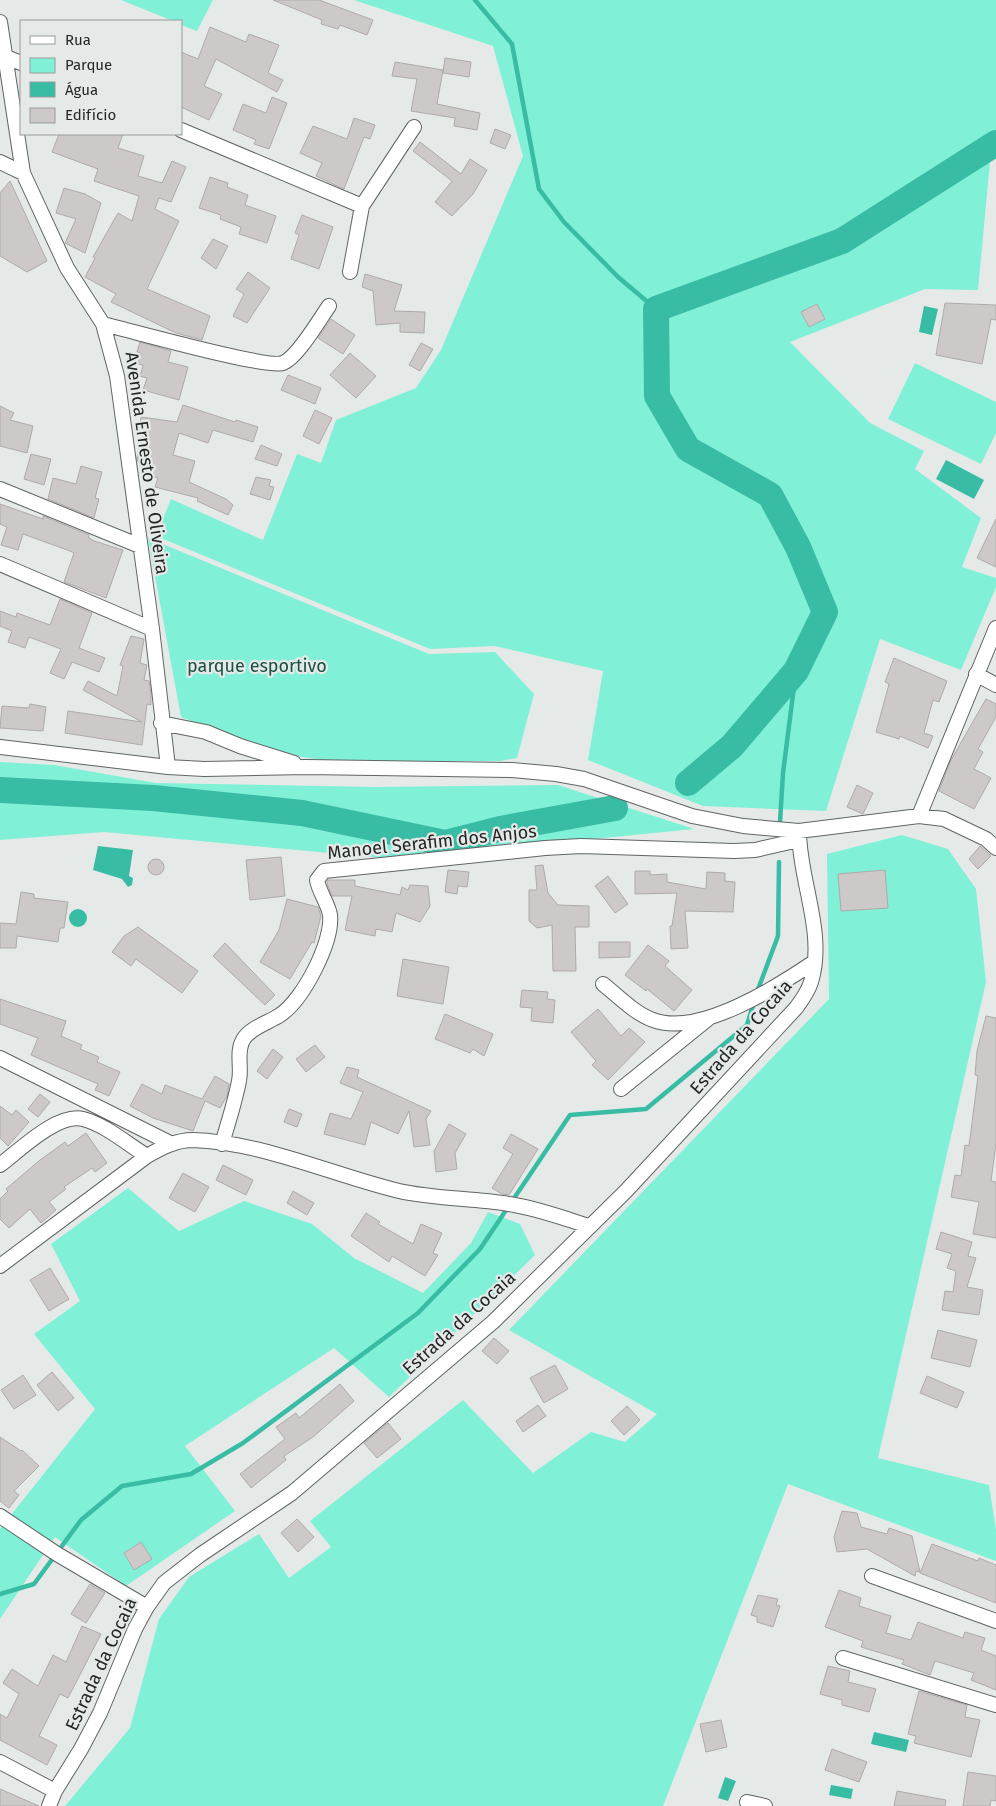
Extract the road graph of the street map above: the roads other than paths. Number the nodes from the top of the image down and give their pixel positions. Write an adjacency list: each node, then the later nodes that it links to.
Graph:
1 (0, 22): 2 (street, Avenida Ernesto de Oliveira)
2 (6, 57): 3 (street); 7 (street, Avenida Ernesto de Oliveira)
3 (20, 63)
4 (414, 127): 8 (street)
5 (182, 130): 8 (street)
6 (0, 162): 7 (street)
7 (23, 174): 11 (street, Avenida Ernesto de Oliveira)
8 (362, 206): 9 (street)
9 (350, 272)
10 (329, 306): 11 (street)
11 (103, 324): 13 (street, Avenida Ernesto de Oliveira)
12 (0, 489): 13 (street)
13 (140, 546): 16 (street, Avenida Ernesto de Oliveira)
14 (0, 564): 16 (street)
15 (996, 628): 17 (street)
16 (152, 630): 19 (street, Avenida Ernesto de Oliveira)
17 (976, 674): 18 (street); 23 (street)
18 (996, 685)
19 (161, 723): 21 (street); 22 (street, Avenida Ernesto de Oliveira)
20 (0, 748): 22 (street)
21 (306, 766): 22 (street); 24 (street)
22 (168, 767)
23 (919, 816): 24 (street); 25 (street)
24 (799, 835): 26 (street, Estrada da Cocaia); 32 (street, Manoel Serafim dos Anjos)
25 (996, 848)
26 (814, 962): 28 (street); 35 (street, Estrada da Cocaia)
27 (603, 984): 28 (street)
28 (712, 1016): 30 (street)
29 (0, 1058): 31 (street)
30 (621, 1089)
31 (172, 1144): 32 (street); 33 (street)
32 (222, 1144): 35 (street)
33 (147, 1156): 34 (street); 36 (street)
34 (0, 1164)
35 (589, 1226): 39 (street, Estrada da Cocaia)
36 (0, 1266)
37 (0, 1516): 39 (street)
38 (872, 1576): 40 (street)
39 (147, 1607): 44 (street, Estrada da Cocaia)
40 (996, 1621)
41 (843, 1658): 42 (street)
42 (996, 1705)
43 (0, 1762): 44 (street)
44 (56, 1790): 46 (street, Estrada da Cocaia)
45 (747, 1802): 47 (street)
46 (49, 1806)
47 (765, 1806)

